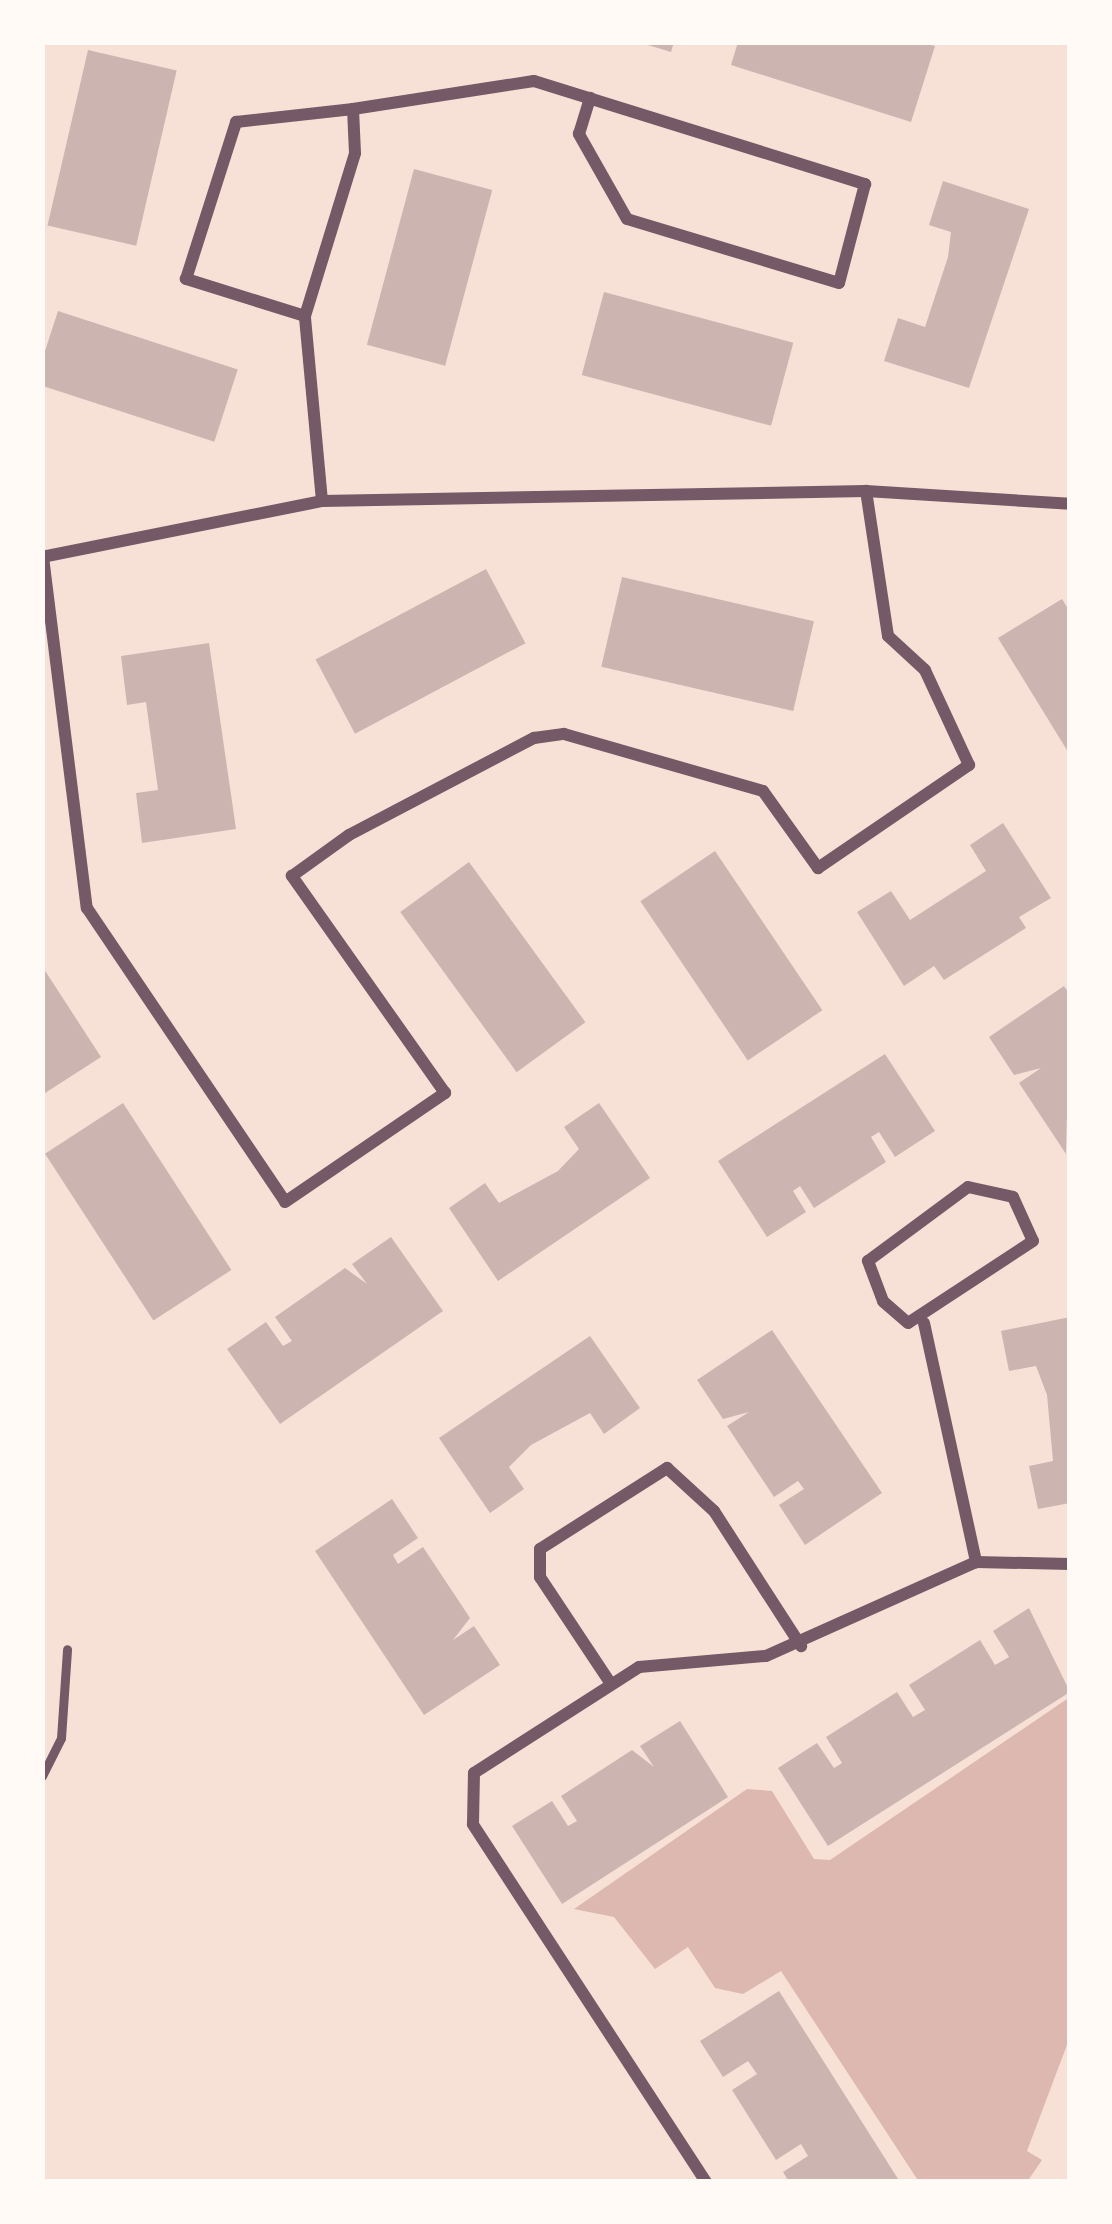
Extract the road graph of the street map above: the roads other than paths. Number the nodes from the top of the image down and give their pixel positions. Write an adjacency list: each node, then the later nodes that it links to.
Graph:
1 (590, 98): 1 (street); 2 (street)
2 (353, 109): 3 (street); 3 (street)
3 (305, 316): 5 (street)
4 (866, 491): 5 (street); 6 (street); 7 (street)
5 (322, 501): 7 (street)
6 (1070, 504)
7 (43, 557)
8 (924, 1322): 8 (street); 9 (street)
9 (976, 1562): 10 (street); 11 (street)
10 (1070, 1564)
11 (801, 1646): 13 (street); 13 (street)
12 (67, 1649): 14 (lane)
13 (611, 1684): 15 (street)
14 (42, 1776)
15 (706, 2182)

